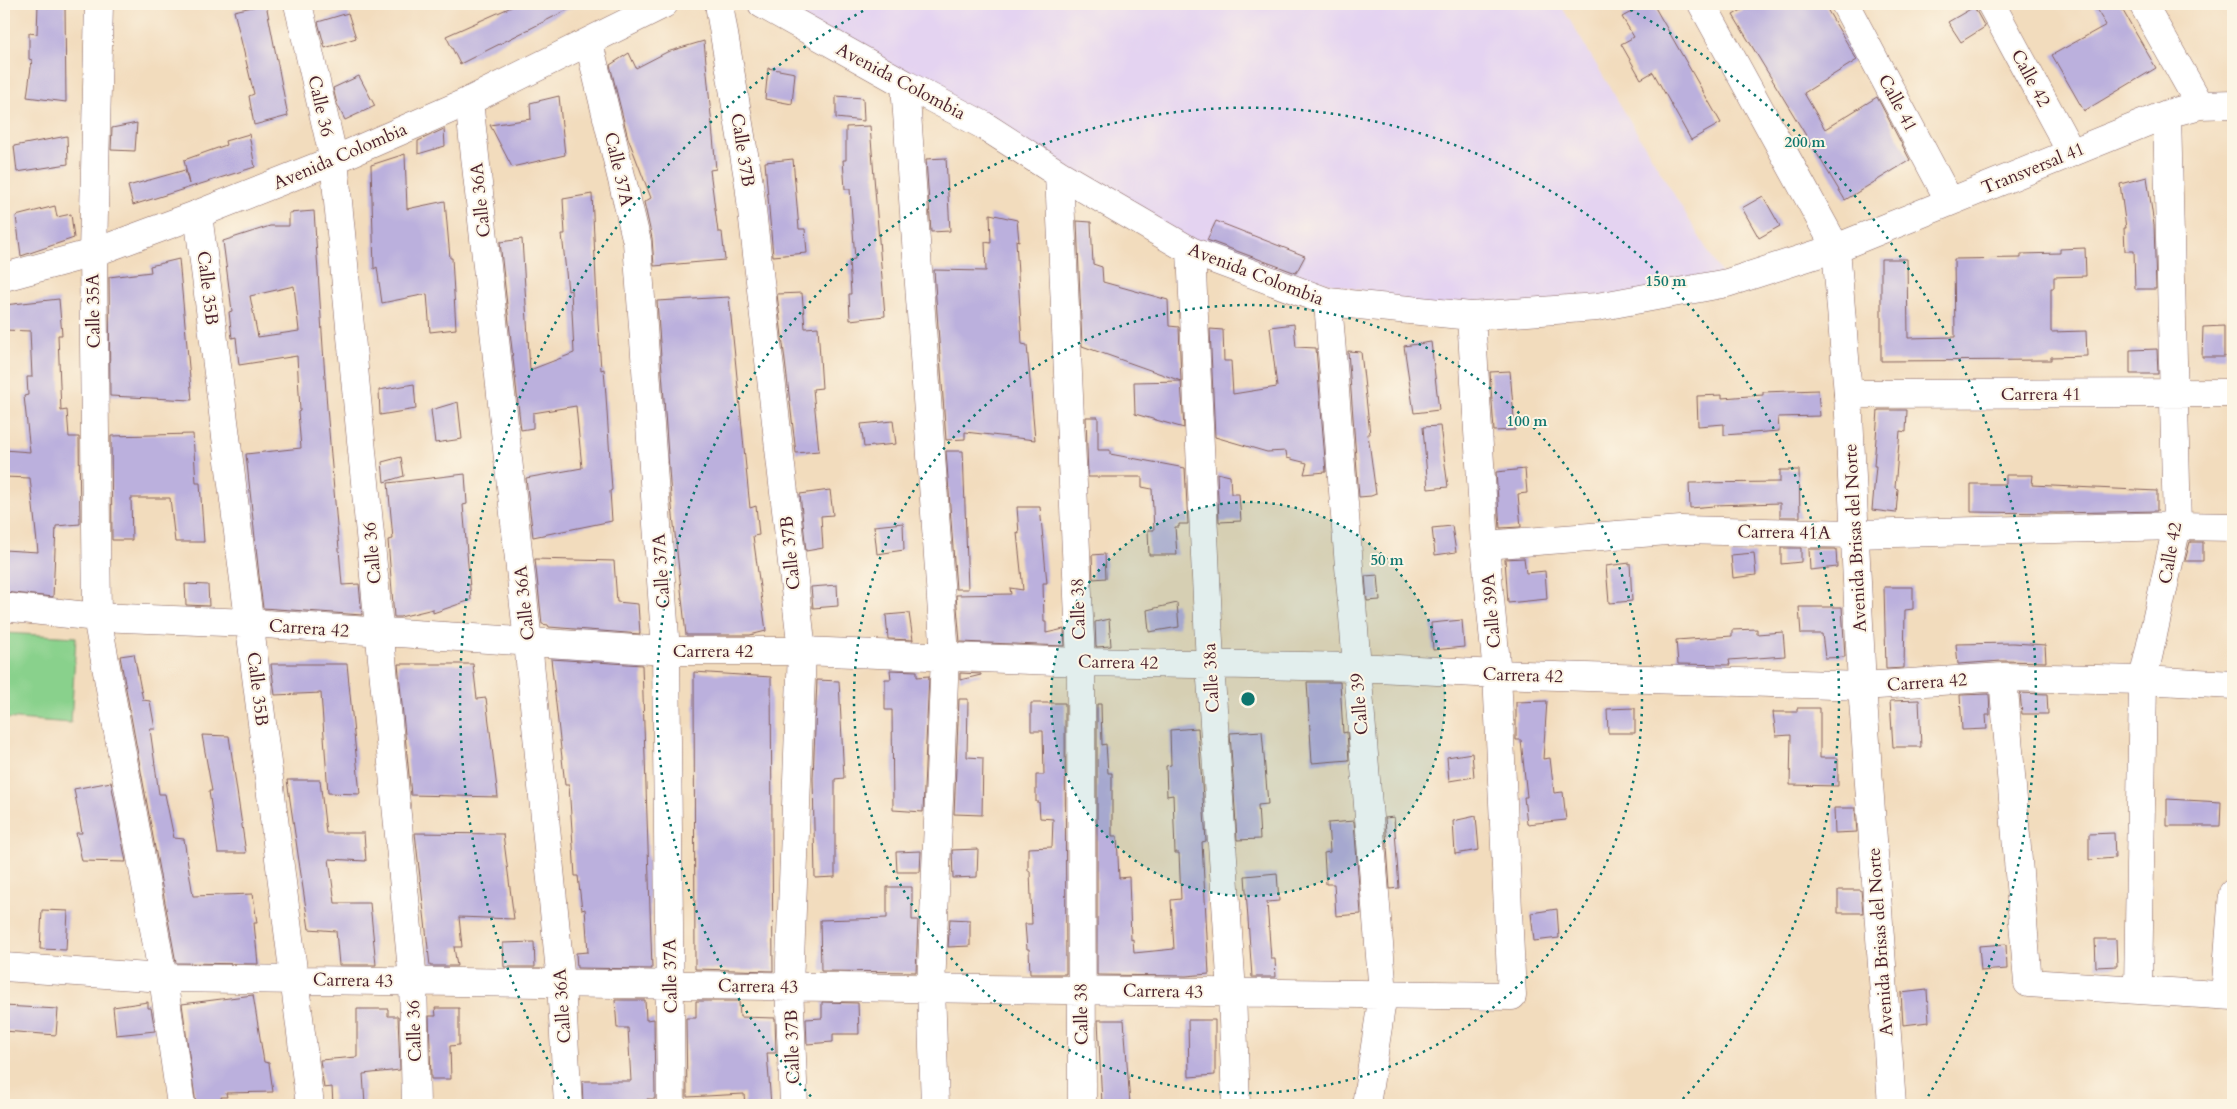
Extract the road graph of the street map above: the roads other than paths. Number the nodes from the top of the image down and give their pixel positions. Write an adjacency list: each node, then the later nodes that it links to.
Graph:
1 (99, 4): 23 (street, Calle 35A)
2 (298, 4): 17 (street, Calle 36)
3 (664, 4): 10 (street, Avenida Colombia)
4 (719, 4): 40 (street, Calle 37B)
5 (762, 4): 11 (street, Avenida Colombia)
6 (1702, 4): 21 (street, Avenida Brisas del Norte)
7 (1845, 4): 19 (street, Calle 41)
8 (1991, 4): 16 (street, Calle 42)
9 (2143, 4): 14 (street)
10 (590, 42): 12 (street, Avenida Colombia); 39 (street, Calle 37A)
11 (905, 84): 18 (street, Avenida Colombia); 41 (street)
12 (469, 101): 17 (street, Avenida Colombia); 38 (street, Calle 36A)
13 (2233, 104): 14 (street, Transversal 41)
14 (2200, 105): 15 (street, Transversal 41)
15 (2167, 114): 16 (street, Transversal 41); 29 (street, Calle 42)
16 (2071, 152): 19 (street, Transversal 41)
17 (334, 160): 20 (street, Avenida Colombia); 37 (street, Calle 36)
18 (1059, 174): 22 (street, Avenida Colombia); 42 (street, Calle 38)
19 (1950, 202): 21 (street, Transversal 41)
20 (198, 214): 23 (street, Avenida Colombia); 36 (street, Calle 35B)
21 (1836, 248): 26 (street, Avenida Colombia); 28 (street, Avenida Brisas del Norte)
22 (1191, 251): 25 (street, Avenida Colombia); 43 (street, Calle 38a)
23 (93, 253): 24 (street, Avenida Colombia); 35 (street, Calle 35A)
24 (4, 277)
25 (1328, 302): 26 (street, Avenida Colombia); 44 (street, Calle 39)
26 (1471, 316): 33 (street, Calle 39A)
27 (2233, 393): 29 (street, Carrera 41)
28 (1848, 394): 29 (street, Carrera 41); 32 (street, Avenida Brisas del Norte)
29 (2174, 394): 30 (street, Calle 42)
30 (2177, 526): 31 (street, Carrera 41A); 32 (street, Carrera 41A); 47 (street, Calle 42)
31 (2233, 527)
32 (1854, 534): 33 (street, Carrera 41A); 49 (street, Avenida Brisas del Norte)
33 (1485, 544): 45 (street, Calle 39A)
34 (4, 607): 35 (street, Carrera 42)
35 (97, 617): 36 (street, Carrera 42); 52 (street, Calle 35A)
36 (250, 624): 37 (street, Carrera 42); 53 (street, Calle 35B)
37 (379, 633): 38 (street, Carrera 42); 54 (street, Calle 36)
38 (528, 642): 39 (street, Carrera 42); 55 (street, Calle 36A)
39 (666, 651): 40 (street, Carrera 42); 56 (street, Calle 37A)
40 (802, 652): 41 (street, Carrera 42); 57 (street, Calle 37B)
41 (945, 656): 42 (street, Carrera 42); 58 (street)
42 (1080, 662): 43 (street, Carrera 42); 59 (street, Calle 38)
43 (1210, 664): 44 (street, Carrera 42); 61 (street, Calle 38a)
44 (1356, 667): 45 (street, Carrera 42); 62 (street, Calle 39)
45 (1497, 674): 49 (street, Carrera 42); 63 (street, Calle 39A)
46 (2003, 677): 47 (street, Carrera 42); 49 (street, Carrera 42); 60 (street)
47 (2143, 680): 48 (street, Carrera 42); 60 (street, Calle 42)
48 (2233, 685)
49 (1862, 686): 75 (street, Avenida Brisas del Norte)
50 (2233, 893): 64 (street)
51 (4, 967): 52 (street, Carrera 43)
52 (163, 978): 53 (street, Carrera 43); 65 (street, Calle 35A)
53 (295, 980): 54 (street, Carrera 43); 66 (street, Calle 35B)
54 (413, 981): 55 (street, Carrera 43); 67 (street, Calle 36)
55 (561, 983): 56 (street, Carrera 43); 68 (street, Calle 36A)
56 (670, 984): 57 (street, Carrera 43); 69 (street, Calle 37A)
57 (789, 986): 58 (street, Carrera 43); 70 (street, Calle 37B)
58 (931, 988): 59 (street, Carrera 43); 71 (street)
59 (1080, 990): 61 (street, Carrera 43); 72 (street, Calle 38)
60 (2138, 990): 64 (street)
61 (1232, 992): 62 (street, Carrera 43); 73 (street, Calle 38a)
62 (1383, 994): 63 (street, Carrera 43); 74 (street, Calle 39)
63 (1512, 996)
64 (2229, 996)
65 (181, 1105)
66 (310, 1105)
67 (416, 1105)
68 (568, 1105)
69 (671, 1105)
70 (794, 1105)
71 (935, 1105)
72 (1082, 1105)
73 (1236, 1105)
74 (1366, 1105)
75 (1892, 1105)

